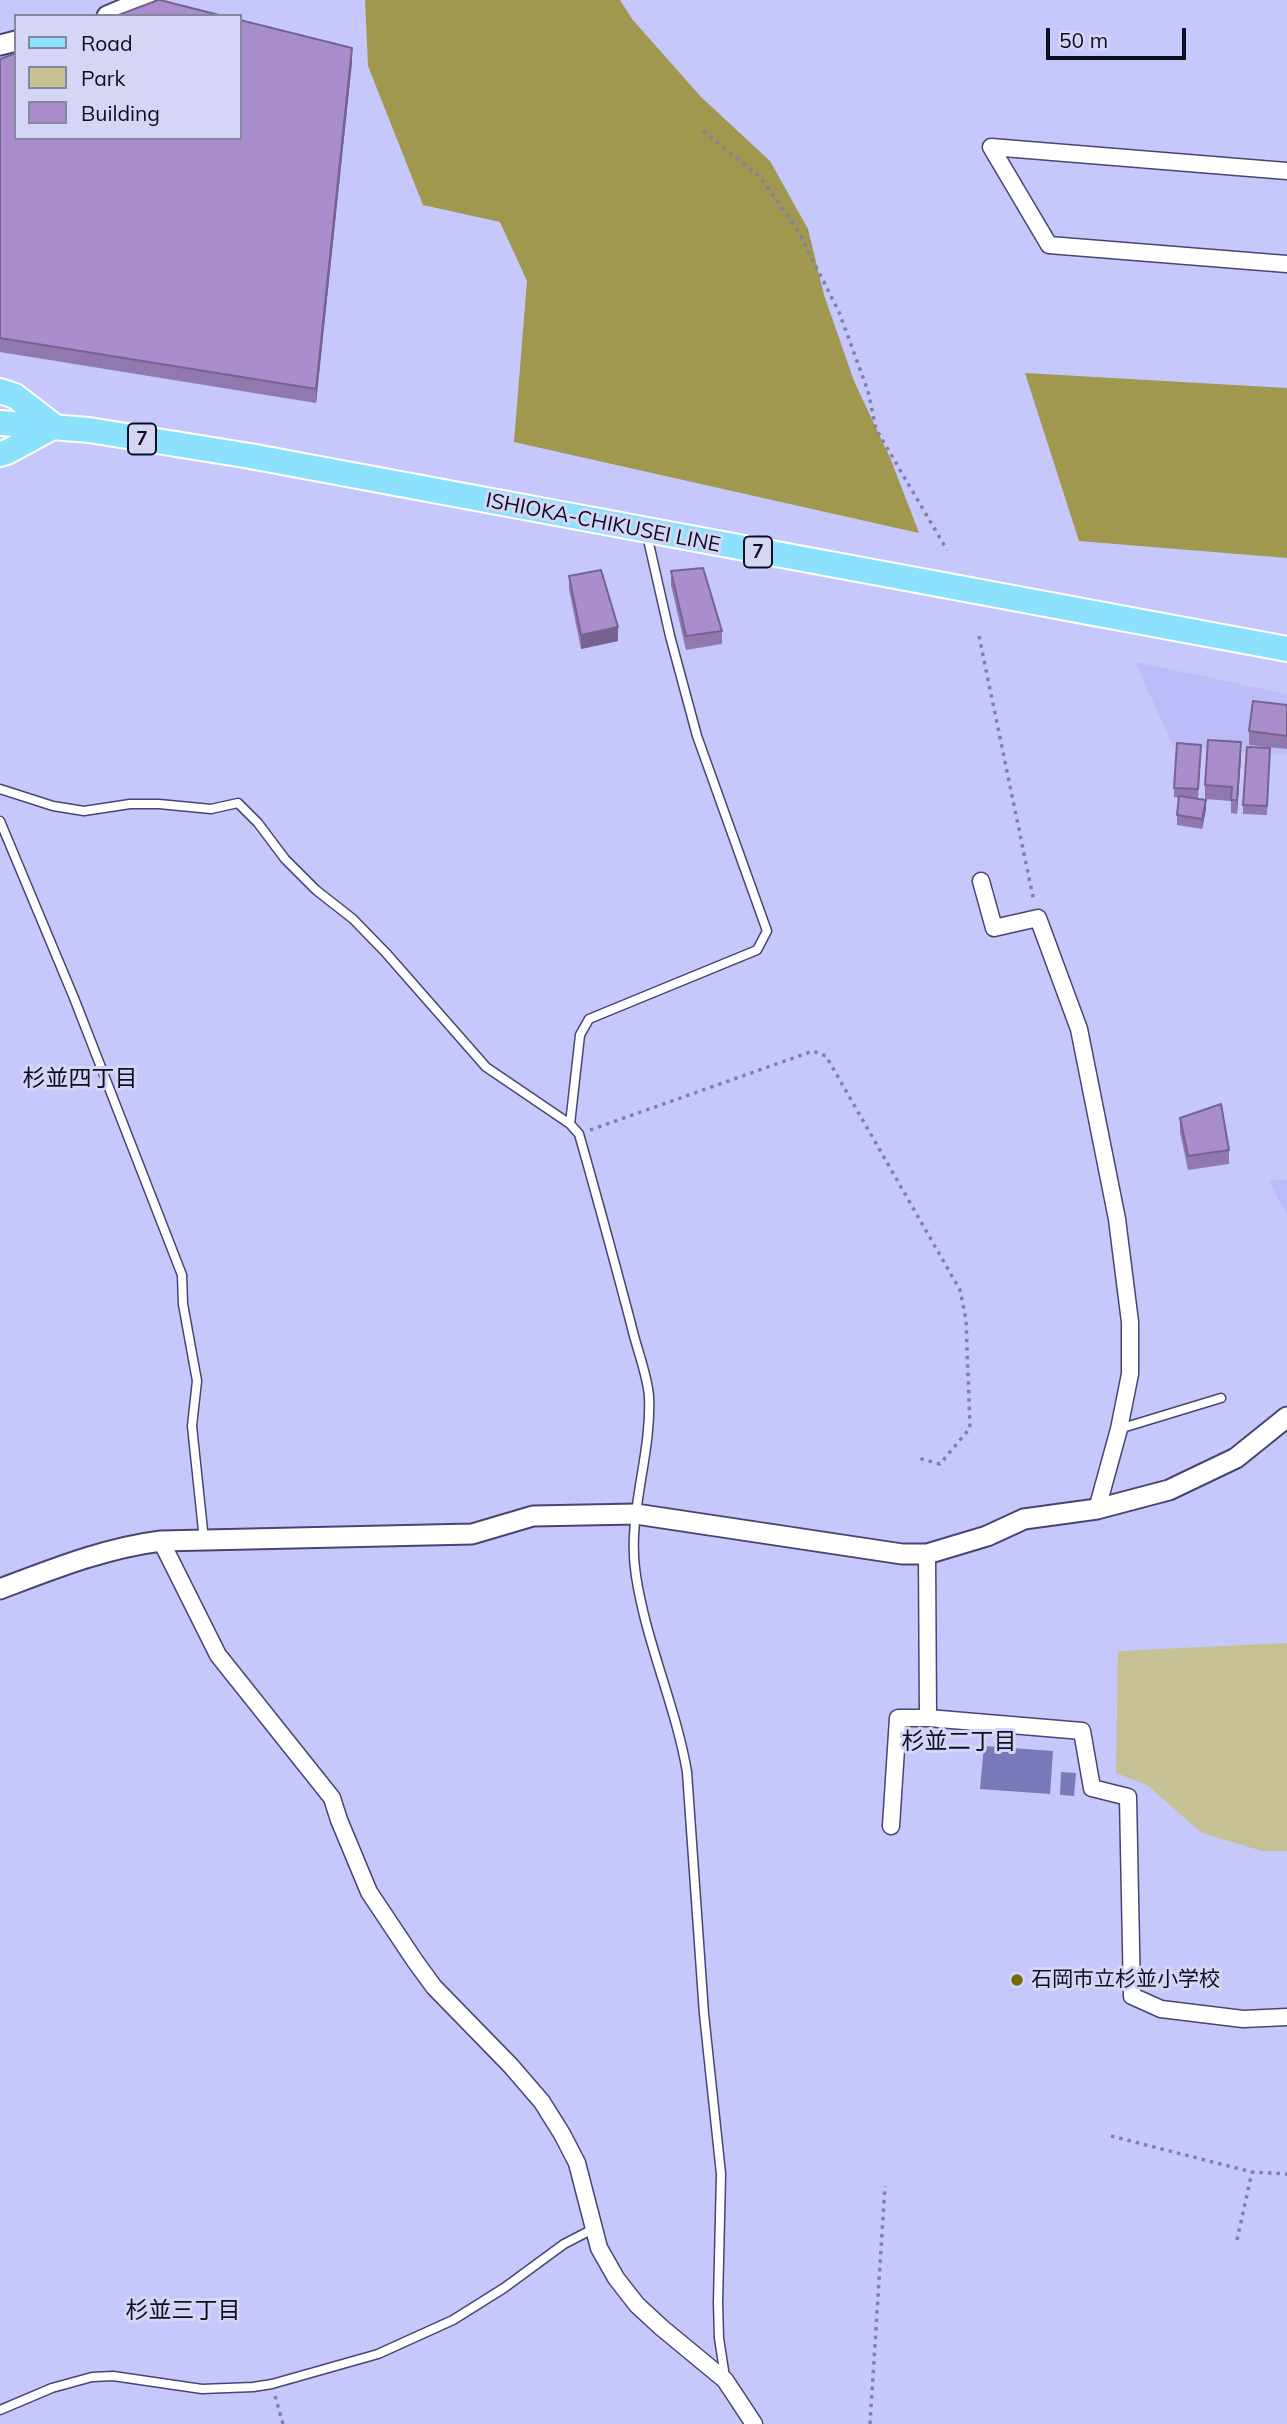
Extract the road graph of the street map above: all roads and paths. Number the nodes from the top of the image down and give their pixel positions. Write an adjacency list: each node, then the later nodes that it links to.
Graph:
1 (145, 0): 2 (street)
2 (112, 14)
3 (703, 131): 11 (path)
4 (1287, 171): 5 (street)
5 (1287, 264)
6 (0, 391): 8 (main road)
7 (0, 423): 8 (main road, ISHIOKA-CHIKUSEI LINE / 7)
8 (54, 426): 9 (main road); 10 (main road, ISHIOKA-CHIKUSEI LINE / 7)
9 (0, 454)
10 (646, 531): 13 (main road, ISHIOKA-CHIKUSEI LINE / 7); 18 (lane)
11 (947, 550)
12 (979, 636): 17 (path)
13 (1287, 649)
14 (0, 789): 18 (lane)
15 (0, 821): 26 (lane)
16 (981, 881): 17 (street)
17 (1038, 918): 22 (street)
18 (570, 1124): 19 (lane)
19 (579, 1134): 23 (path); 25 (lane)
20 (1221, 1398): 22 (lane)
21 (1287, 1417): 24 (street)
22 (1119, 1429): 24 (street)
23 (918, 1458)
24 (1097, 1509): 28 (street)
25 (636, 1514): 26 (street); 28 (street); 39 (lane)
26 (204, 1540): 27 (street)
27 (162, 1541): 29 (street); 37 (street)
28 (927, 1554): 30 (street)
29 (0, 1589)
30 (928, 1718): 31 (street); 32 (street)
31 (891, 1825)
32 (1287, 2017)
33 (1111, 2136): 34 (path)
34 (1252, 2172): 35 (path); 38 (path)
35 (1287, 2174)
36 (885, 2186): 44 (path)
37 (593, 2229): 39 (street); 40 (lane)
38 (1237, 2240)
39 (725, 2380): 43 (street)
40 (272, 2384): 41 (lane); 42 (path)
41 (0, 2410)
42 (283, 2424)
43 (754, 2424)
44 (870, 2424)

